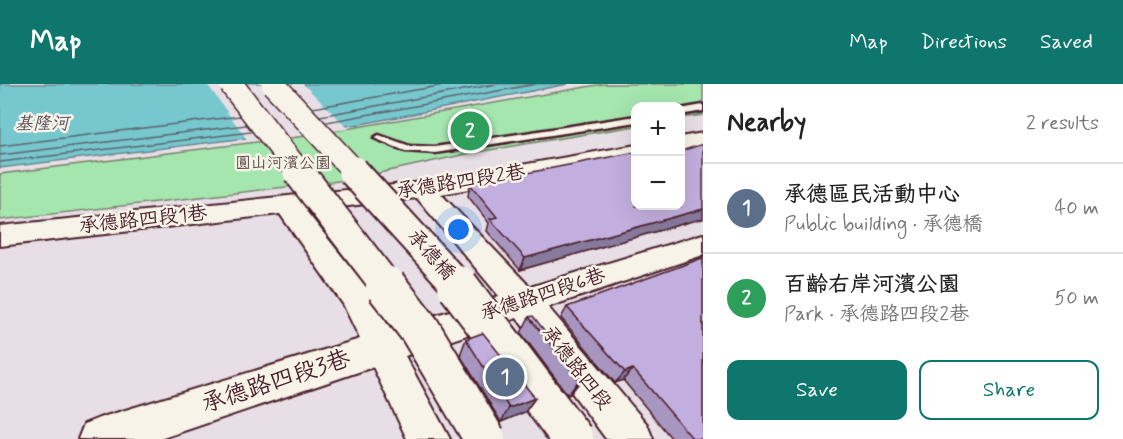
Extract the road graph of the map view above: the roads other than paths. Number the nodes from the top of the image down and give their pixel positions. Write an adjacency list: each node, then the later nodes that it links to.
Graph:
1 (231, 84): 18 (main road, bridge)
2 (273, 84): 19 (main road, 承德橋, bridge)
3 (703, 108): 4 (lane)
4 (685, 111)
5 (631, 120): 6 (lane)
6 (379, 138)
7 (703, 140): 8 (street)
8 (685, 143)
9 (631, 153): 10 (street, 承德路四段2巷)
10 (423, 190): 11 (street, 承德路四段2巷); 14 (street, 承德路四段)
11 (286, 204): 12 (street, 承德路四段1巷); 15 (street)
12 (0, 236)
13 (703, 244): 14 (street, 承德路四段6巷)
14 (523, 301): 15 (street, 承德路四段6巷); 20 (street, 承德路四段)
15 (384, 348): 16 (street, 承德路四段3巷); 17 (street)
16 (99, 439)
17 (429, 439)
18 (484, 439)
19 (573, 439)
20 (632, 439)

